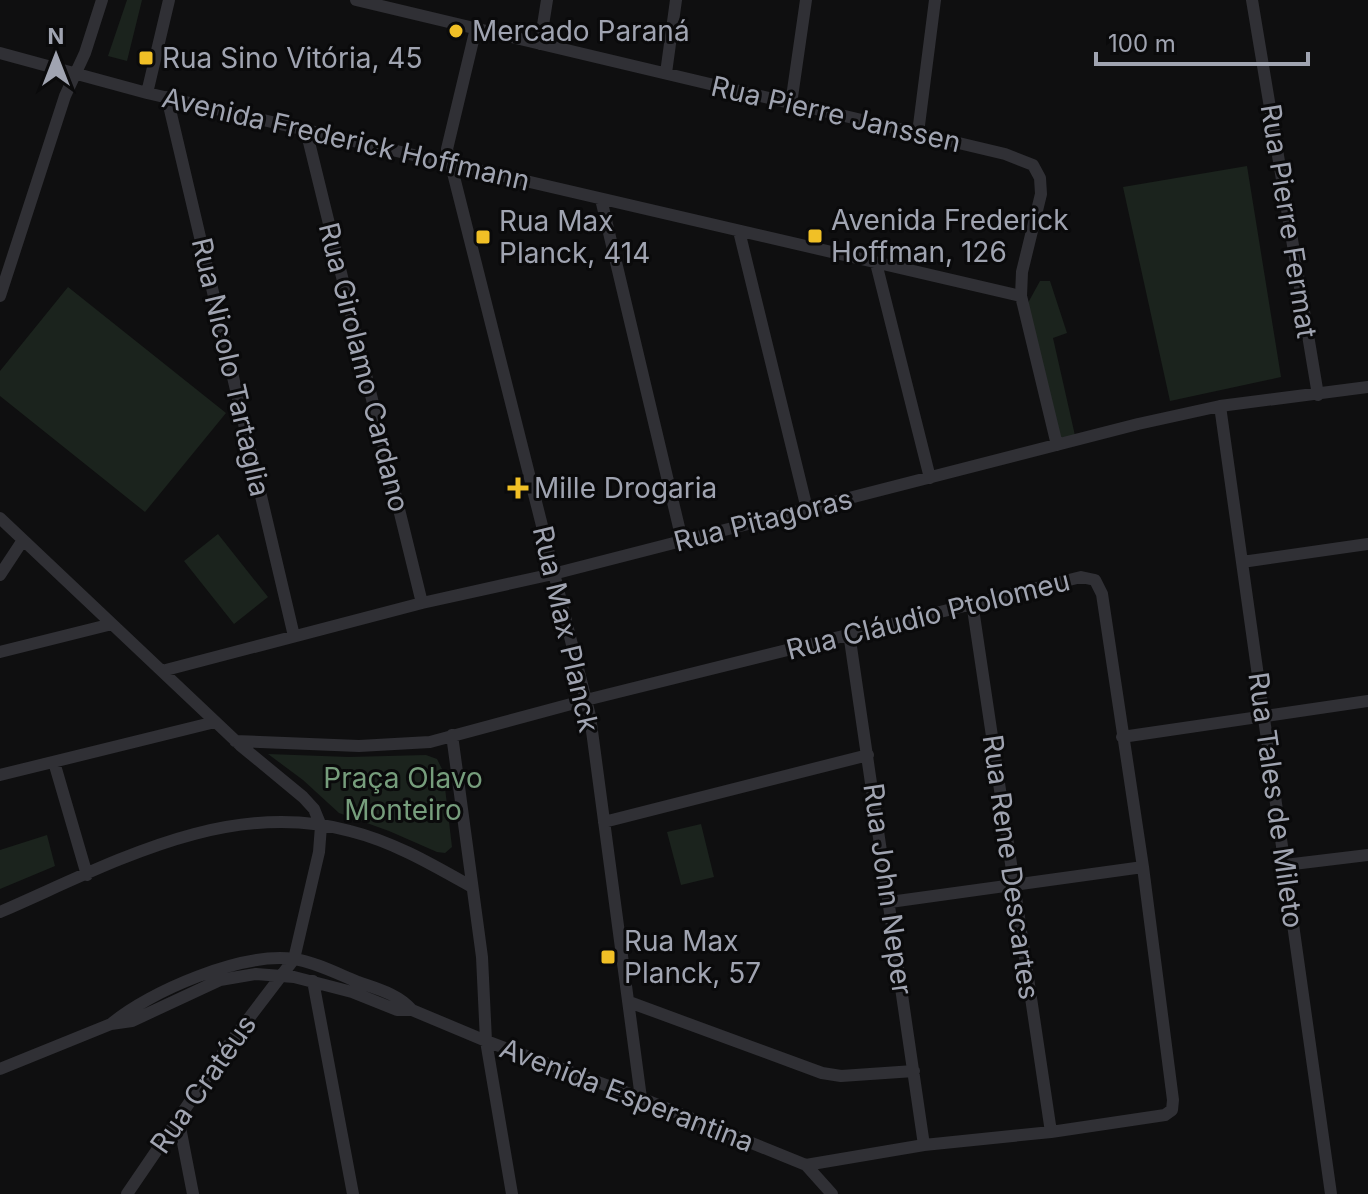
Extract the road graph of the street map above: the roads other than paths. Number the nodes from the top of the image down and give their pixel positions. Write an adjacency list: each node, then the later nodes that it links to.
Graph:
1 (102, 0): 14 (street)
2 (169, 0): 15 (street)
3 (356, 0): 9 (street, Rua Pierre Janssen)
4 (547, 0): 11 (street)
5 (676, 0): 13 (street)
6 (806, 0): 17 (street)
7 (935, 0): 19 (street)
8 (1252, 0): 27 (street, Rua Pierre Fermat)
9 (412, 6): 10 (street, Rua Pierre Janssen)
10 (476, 28): 11 (street, Rua Pierre Janssen); 20 (street, Rua Max Planck)
11 (540, 44): 13 (street, Rua Pierre Janssen)
12 (0, 53): 14 (street, Avenida Frederick Hoffmann)
13 (666, 73): 17 (street, Rua Pierre Janssen)
14 (76, 75): 15 (street, Avenida Frederick Hoffmann); 24 (street)
15 (147, 93): 16 (street, Avenida Frederick Hoffmann)
16 (167, 97): 18 (street, Avenida Frederick Hoffmann); 43 (street, Rua Nicolo Tartaglia)
17 (791, 104): 19 (street, Rua Pierre Janssen)
18 (306, 130): 20 (street, Avenida Frederick Hoffmann); 40 (street, Rua Girolamo Cardano)
19 (918, 133): 25 (street, Rua Pierre Janssen)
20 (452, 164): 21 (street, Avenida Frederick Hoffmann); 37 (street, Rua Max Planck)
21 (601, 199): 22 (street, Avenida Frederick Hoffmann); 34 (street)
22 (739, 231): 23 (street, Avenida Frederick Hoffmann); 31 (street)
23 (876, 263): 25 (street, Avenida Frederick Hoffmann); 30 (street)
24 (0, 296)
25 (1021, 296): 29 (street, Rua Pierre Janssen)
26 (1368, 387): 27 (street, Rua Pitagoras)
27 (1318, 395): 28 (street, Rua Pitagoras)
28 (1220, 406): 29 (street, Rua Pitagoras); 36 (street, Rua Tales de Mileto)
29 (1057, 445): 30 (street, Rua Pitagoras)
30 (930, 478): 31 (street, Rua Pitagoras)
31 (807, 509): 34 (street, Rua Pitagoras)
32 (0, 518): 33 (street)
33 (23, 540): 38 (street); 41 (street)
34 (682, 540): 37 (street, Rua Pitagoras)
35 (1368, 544): 36 (street)
36 (1242, 562): 48 (street, Rua Tales de Mileto)
37 (553, 574): 40 (street, Rua Pitagoras); 46 (street, Rua Max Planck)
38 (0, 575)
39 (972, 602): 42 (street, Rua Cláudio Ptolomeu); 51 (street, Rua Cláudio Ptolomeu); 62 (street, Rua Rene Descartes)
40 (422, 603): 43 (street, Rua Pitagoras)
41 (112, 624): 44 (street); 45 (street)
42 (849, 633): 46 (street, Rua Cláudio Ptolomeu); 53 (street, Rua John Neper)
43 (294, 636): 45 (street, Rua Pitagoras)
44 (0, 652)
45 (162, 671): 49 (street)
46 (586, 700): 50 (street, Rua Cláudio Ptolomeu); 56 (street, Rua Max Planck)
47 (1368, 701): 48 (street)
48 (1264, 715): 51 (street); 59 (street, Rua Tales de Mileto)
49 (215, 722): 52 (street); 54 (street)
50 (452, 735): 52 (street, Rua Cláudio Ptolomeu); 63 (street)
51 (1122, 737): 60 (street, Rua Cláudio Ptolomeu)
52 (235, 741): 57 (street)
53 (868, 755): 56 (street); 64 (street, Rua John Neper)
54 (54, 762): 55 (street); 61 (street)
55 (0, 775)
56 (604, 822): 69 (street, Rua Max Planck)
57 (321, 826): 61 (street); 63 (street); 66 (street)
58 (1368, 855): 59 (street)
59 (1285, 865): 85 (street, Rua Tales de Mileto)
60 (1143, 867): 62 (street); 77 (street, Rua Cláudio Ptolomeu)
61 (87, 875): 65 (street)
62 (1013, 885): 64 (street); 77 (street, Rua Rene Descartes)
63 (472, 887): 72 (street)
64 (890, 902): 74 (street, Rua John Neper)
65 (0, 912)
66 (294, 959): 67 (street, Rua Cratéus); 70 (street, Avenida Esperantina); 71 (street, Avenida Esperantina)
67 (280, 975): 68 (street, Avenida Esperantina); 71 (street, Avenida Esperantina); 76 (street, Rua Cratéus)
68 (313, 981): 70 (street, Avenida Esperantina); 82 (street)
69 (629, 1002): 74 (street); 75 (street, Rua Max Planck)
70 (412, 1010): 72 (street, Avenida Esperantina)
71 (111, 1024): 73 (street, Avenida Esperantina)
72 (486, 1041): 75 (street, Avenida Esperantina); 83 (street)
73 (0, 1069)
74 (914, 1071): 78 (street, Rua John Neper)
75 (641, 1098): 79 (street, Avenida Esperantina)
76 (178, 1117): 80 (street, Rua Cratéus); 81 (street)
77 (1051, 1132): 78 (street, Rua Cláudio Ptolomeu)
78 (924, 1145): 79 (street, Rua Cláudio Ptolomeu)
79 (806, 1165): 84 (street, Avenida Esperantina)
80 (127, 1194)
81 (193, 1194)
82 (353, 1194)
83 (512, 1194)
84 (832, 1194)
85 (1331, 1194)

